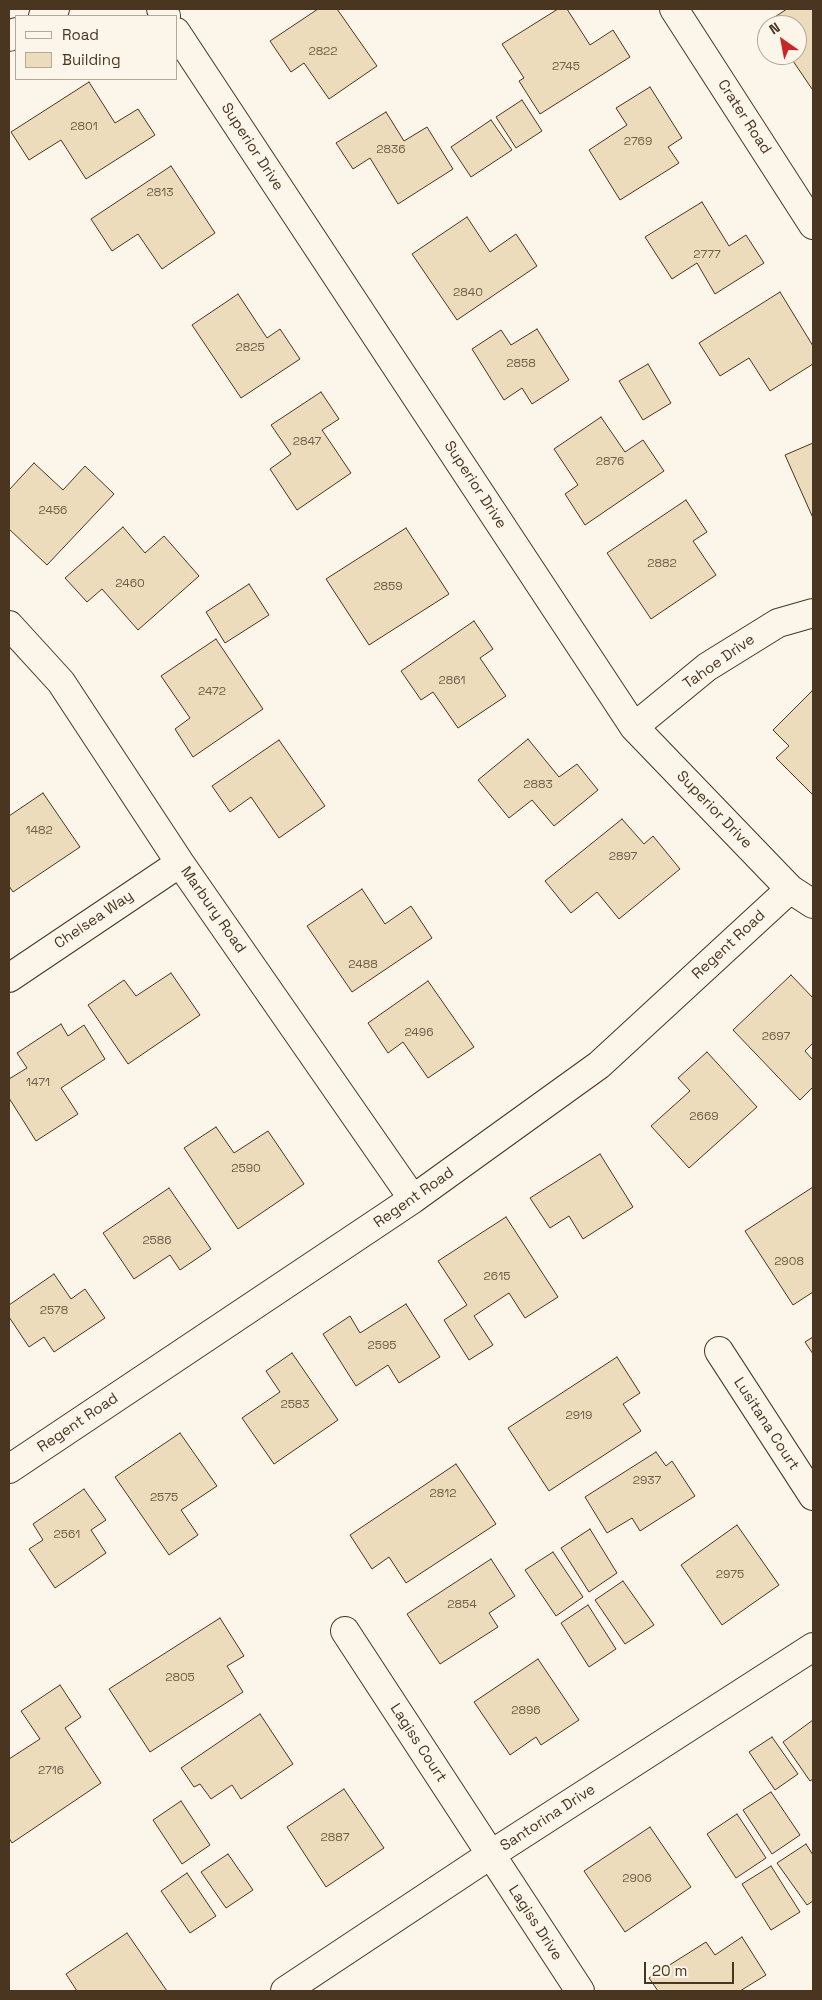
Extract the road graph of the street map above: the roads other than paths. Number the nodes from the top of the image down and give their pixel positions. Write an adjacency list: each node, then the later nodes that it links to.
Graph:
1 (674, 9): 3 (street, Crater Road)
2 (178, 35): 6 (street, Superior Drive)
3 (813, 225)
4 (813, 613): 6 (street, Tahoe Drive)
5 (9, 625): 7 (street, Marbury Road)
6 (634, 728): 8 (street, Superior Drive)
7 (180, 863): 10 (street, Chelsea Way); 11 (street, Marbury Road)
8 (790, 889): 9 (street, Superior Drive); 11 (street, Regent Road)
9 (813, 904)
10 (9, 978)
11 (413, 1199): 13 (street, Regent Road)
12 (719, 1352): 14 (street, Lusitana Court)
13 (9, 1470)
14 (813, 1496)
15 (345, 1631): 17 (street, Lagiss Court)
16 (813, 1647): 17 (street, Santorina Drive)
17 (490, 1855): 18 (street, Santorina Drive); 19 (street, Lagiss Drive)
18 (285, 1991)
19 (580, 1991)

